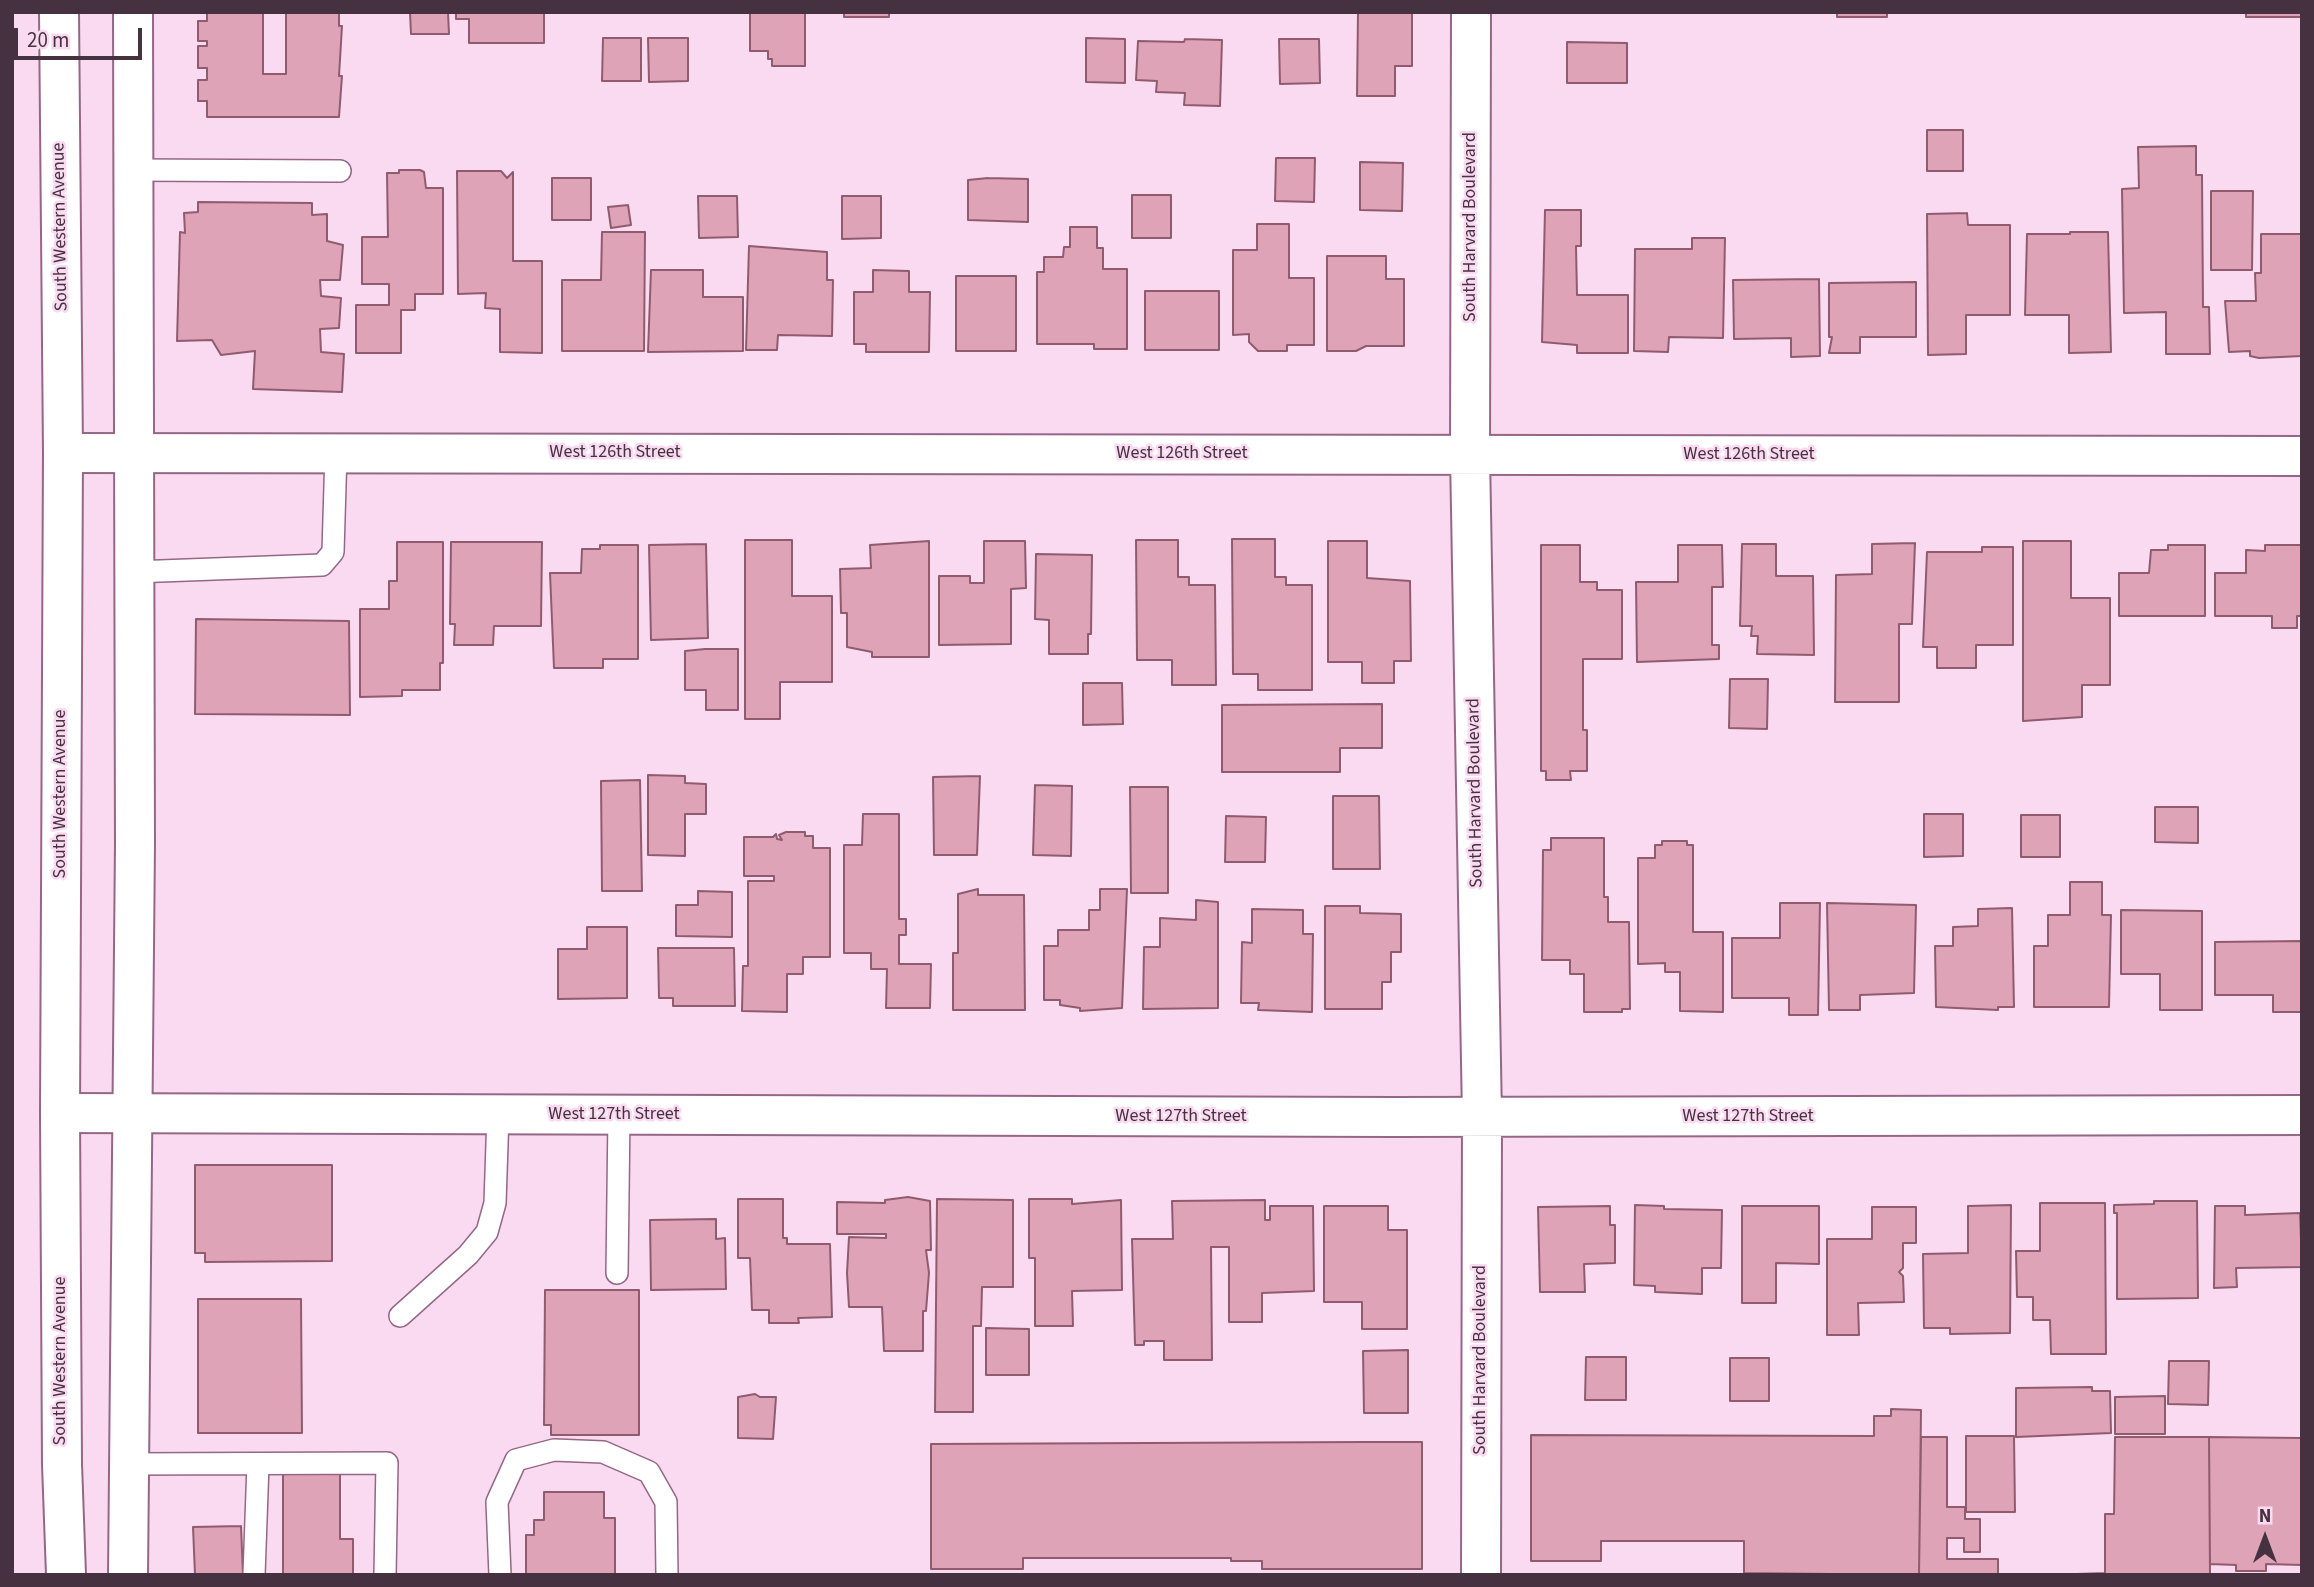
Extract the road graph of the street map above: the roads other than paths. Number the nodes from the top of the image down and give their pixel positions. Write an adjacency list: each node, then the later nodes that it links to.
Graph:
1 (59, 12): 7 (street, South Western Avenue)
2 (133, 12): 4 (street)
3 (1471, 12): 9 (street, South Harvard Boulevard)
4 (131, 170): 5 (lane); 8 (street)
5 (340, 171)
6 (336, 452): 8 (street, West 126th Street); 9 (street, West 126th Street); 11 (lane)
7 (63, 453): 8 (street, West 126th Street); 12 (street, South Western Avenue)
8 (135, 453): 11 (street)
9 (1470, 455): 10 (street, West 126th Street); 17 (street, South Harvard Boulevard)
10 (2302, 456)
11 (133, 572): 13 (street)
12 (60, 1113): 13 (street, West 127th Street); 22 (street, South Western Avenue)
13 (131, 1113): 14 (street, West 127th Street); 20 (street)
14 (498, 1114): 15 (street, West 127th Street); 19 (lane)
15 (619, 1115): 17 (street, West 127th Street); 18 (lane)
16 (2302, 1115): 17 (street, West 127th Street)
17 (1482, 1118): 28 (street, South Harvard Boulevard)
18 (617, 1273)
19 (400, 1315)
20 (128, 1464): 21 (lane); 23 (street)
21 (258, 1464): 24 (lane); 25 (lane)
22 (66, 1575)
23 (128, 1575)
24 (254, 1575)
25 (385, 1575)
26 (500, 1575): 27 (lane)
27 (667, 1575)
28 (1481, 1575)

